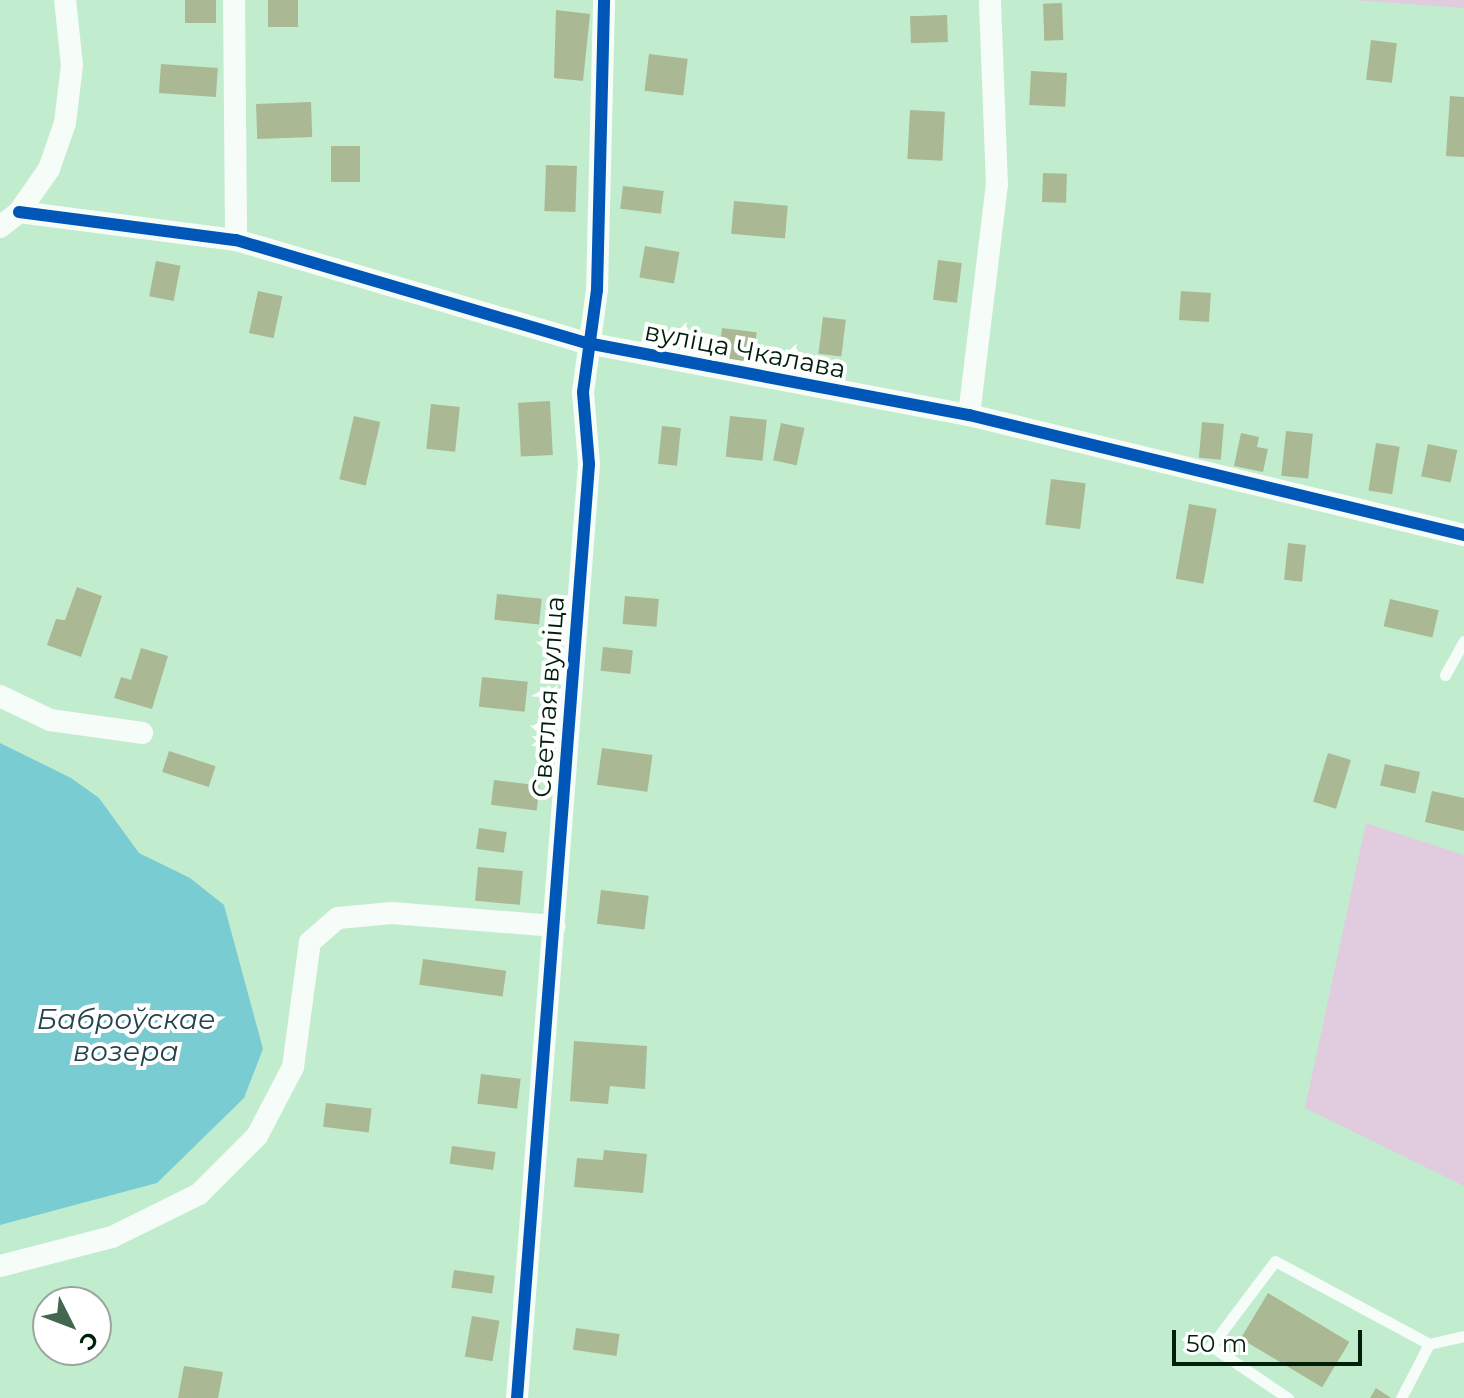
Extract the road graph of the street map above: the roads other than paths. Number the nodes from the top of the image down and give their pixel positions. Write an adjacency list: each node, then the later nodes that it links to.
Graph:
1 (65, 0): 5 (street)
2 (234, 0): 7 (street)
3 (604, 0): 8 (street, Светлая вуліца)
4 (990, 0): 9 (street)
5 (19, 212): 6 (street); 7 (street, вуліца Чкалава)
6 (0, 227)
7 (236, 240): 8 (street, вуліца Чкалава)
8 (587, 343): 9 (street, вуліца Чкалава); 16 (street, Светлая вуліца)
9 (969, 415): 10 (street, вуліца Чкалава)
10 (1453, 533): 11 (lane)
11 (1464, 545)
12 (1464, 641): 13 (lane)
13 (1445, 675)
14 (0, 696): 15 (street)
15 (142, 733)
16 (554, 926): 17 (street); 20 (street, Светлая вуліца)
17 (0, 1266)
18 (1464, 1336): 19 (lane)
19 (1429, 1344): 21 (lane); 22 (lane)
20 (517, 1398)
21 (1288, 1398)
22 (1401, 1398)

